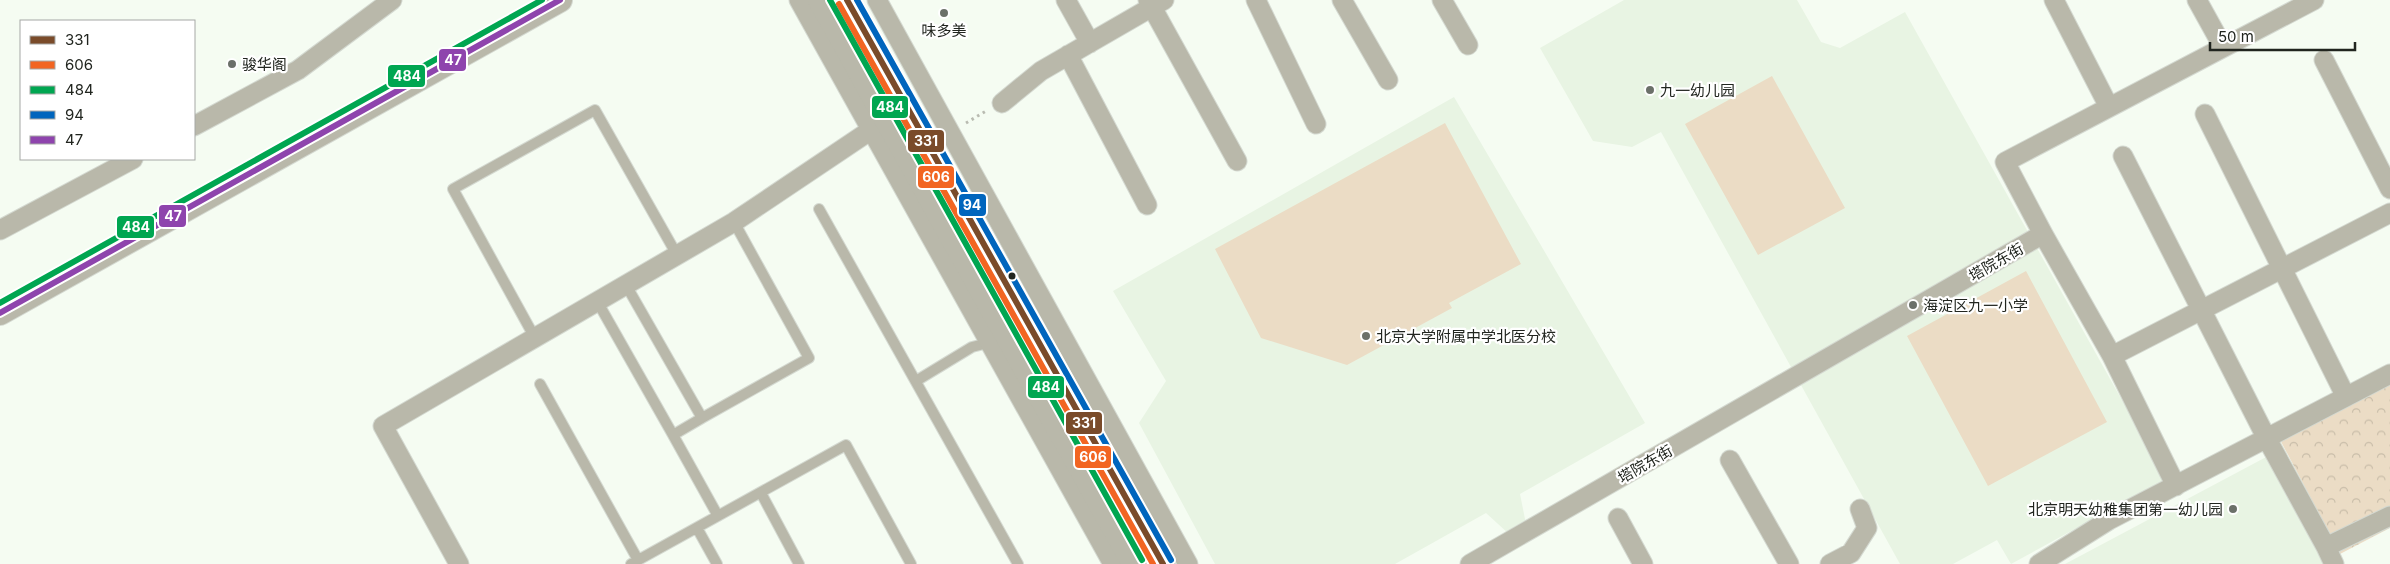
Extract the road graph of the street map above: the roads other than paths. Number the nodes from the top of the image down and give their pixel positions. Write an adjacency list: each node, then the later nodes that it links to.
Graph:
1 (392, 0): 25 (street)
2 (560, 0): 42 (street)
3 (799, 0): 26 (street)
4 (820, 0): 26 (street)
5 (847, 0): 70 (street)
6 (877, 0): 71 (street)
7 (1066, 0): 15 (street)
8 (1256, 0): 24 (street)
9 (1342, 0): 20 (street)
10 (1442, 0): 16 (street)
11 (2054, 0): 22 (street)
12 (2197, 0): 17 (street)
13 (2314, 0): 17 (street)
14 (1155, 2): 15 (street); 29 (street)
15 (1090, 43): 18 (street)
16 (1468, 45)
17 (2223, 47): 22 (street)
18 (1068, 55): 21 (street); 31 (street)
19 (2324, 60): 30 (street)
20 (1388, 80)
21 (1002, 103)
22 (2109, 107): 36 (street)
23 (2204, 114): 38 (street)
24 (1316, 124)
25 (195, 125)
26 (881, 128): 34 (street); 44 (street)
27 (2122, 156): 41 (street)
28 (131, 160): 35 (street)
29 (1237, 161)
30 (2390, 190)
31 (1147, 205)
32 (819, 209): 47 (lane)
33 (2390, 213): 38 (street)
34 (734, 222): 37 (street); 50 (lane)
35 (0, 230)
36 (2044, 234): 45 (street); 72 (street, 塔院东街)
37 (677, 255): 39 (street); 43 (lane)
38 (2282, 269): 41 (street); 49 (street)
39 (626, 285): 40 (street); 50 (lane)
40 (597, 301): 43 (street); 51 (lane)
41 (2201, 310): 45 (street); 52 (street)
42 (0, 313)
43 (535, 338): 63 (street)
44 (998, 338): 47 (lane); 68 (street); 69 (street)
45 (2112, 356): 54 (street)
46 (2390, 374): 49 (street)
47 (916, 381): 67 (lane)
48 (540, 384): 62 (lane)
49 (2346, 397): 52 (street)
50 (702, 418): 51 (lane)
51 (673, 435): 57 (lane)
52 (2267, 439): 54 (street); 61 (street)
53 (1730, 460): 74 (street)
54 (2176, 486): 76 (street)
55 (761, 493): 57 (lane); 65 (lane); 66 (lane)
56 (1860, 509): 75 (street)
57 (718, 516): 60 (lane)
58 (2390, 516): 61 (street)
59 (1618, 518): 73 (street)
60 (697, 528): 62 (lane); 64 (lane)
61 (2330, 556)
62 (634, 562)
63 (459, 564)
64 (718, 564)
65 (799, 564)
66 (910, 564)
67 (1018, 564)
68 (1113, 564)
69 (1134, 564)
70 (1163, 564)
71 (1188, 564)
72 (1470, 564)
73 (1643, 564)
74 (1789, 564)
75 (1830, 564)
76 (2039, 564)

